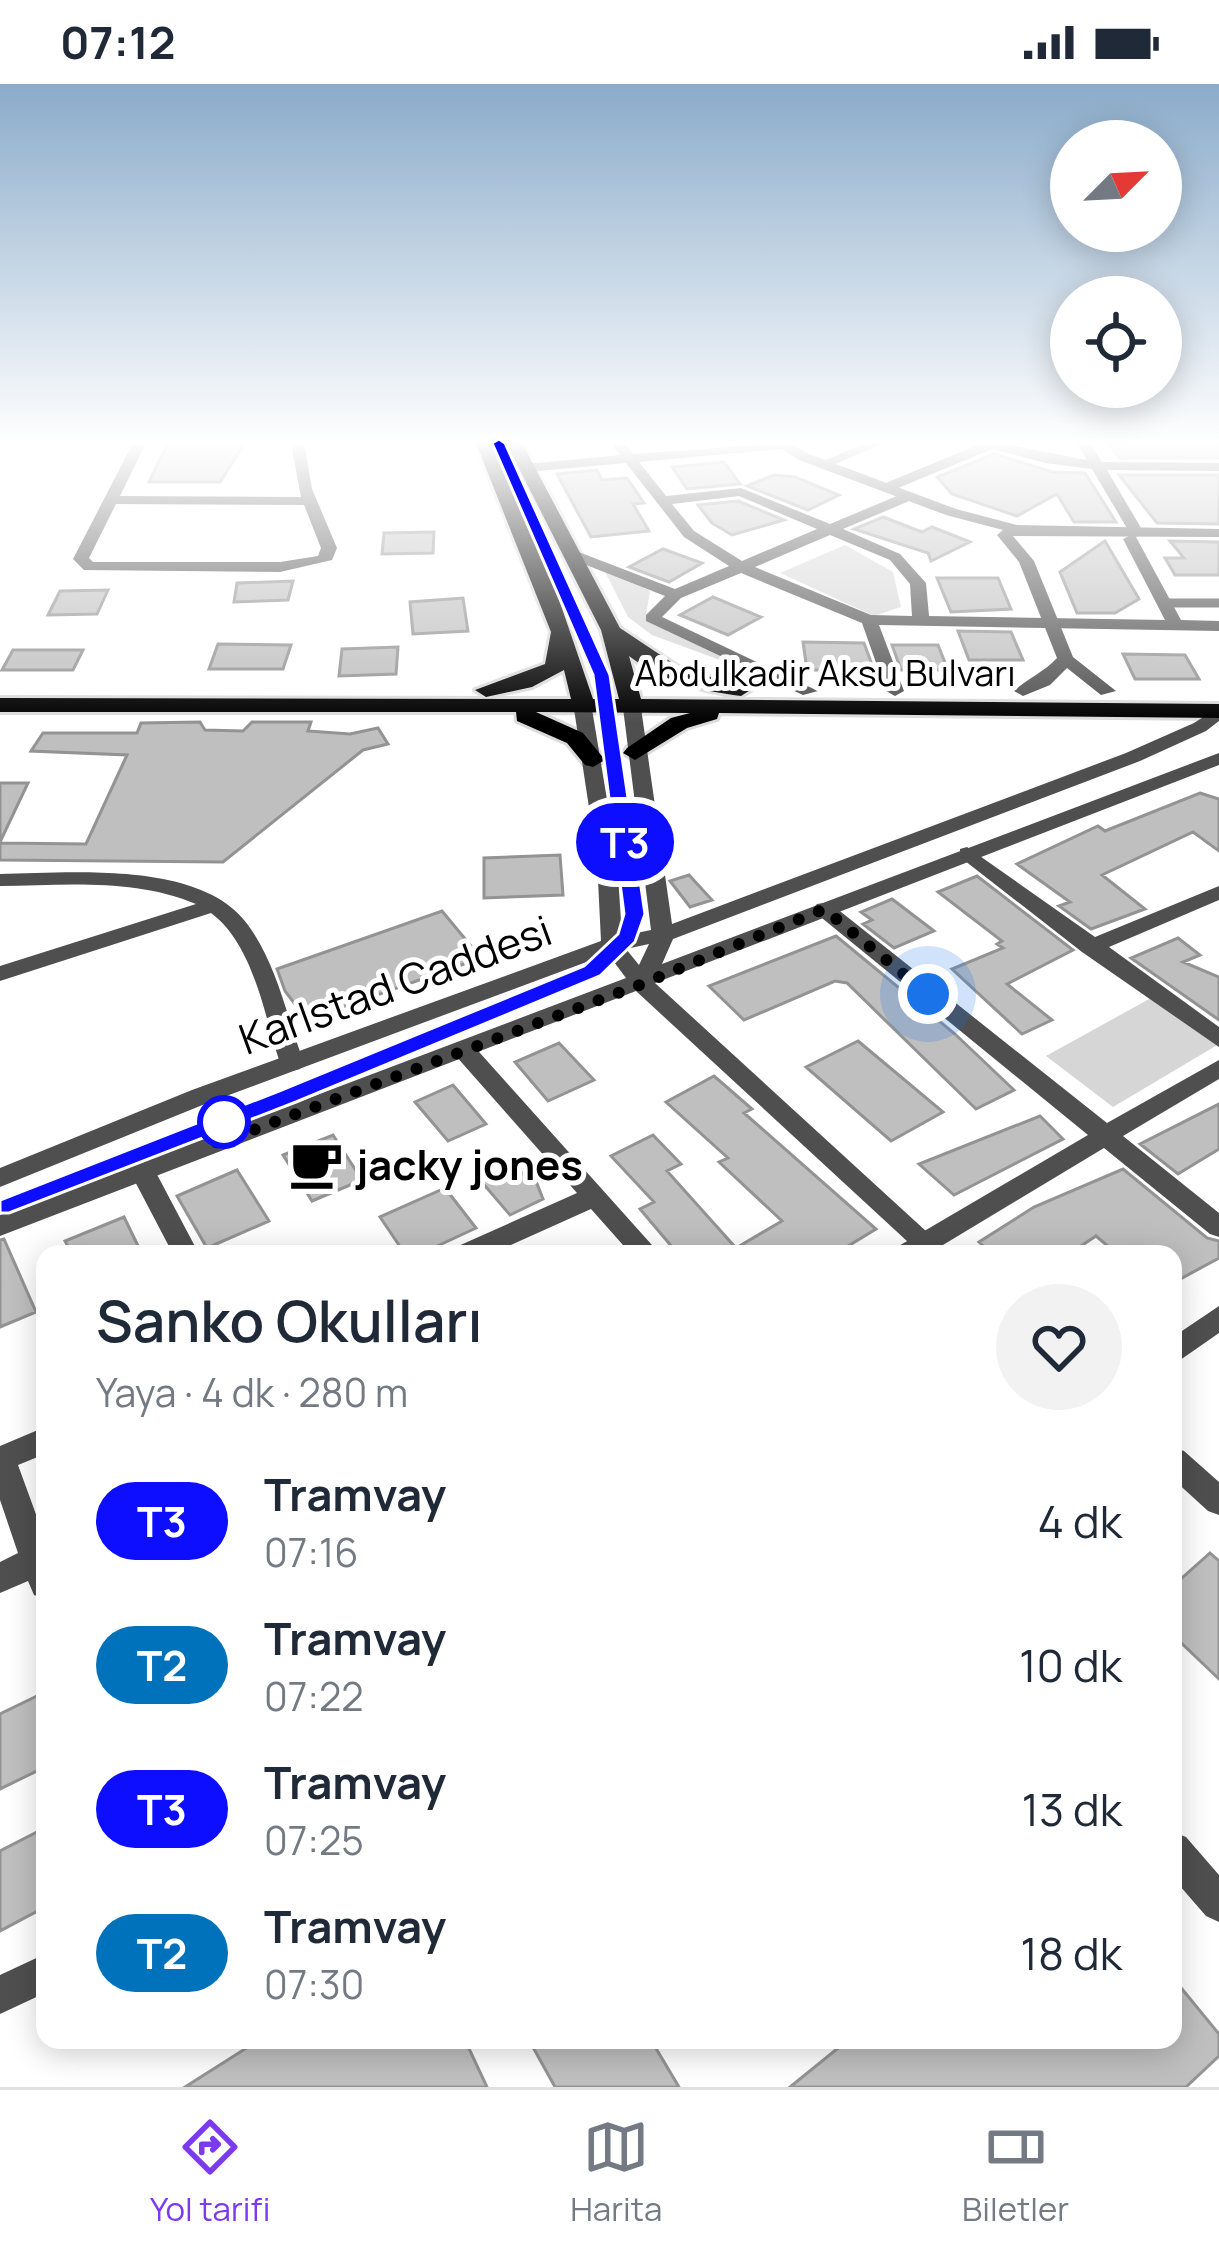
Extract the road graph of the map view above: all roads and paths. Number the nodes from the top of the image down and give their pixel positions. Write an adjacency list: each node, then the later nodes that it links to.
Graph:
1 (91, 536): 2 (street)
2 (324, 536)
3 (522, 536): 23 (main road)
4 (563, 536): 12 (main road)
5 (693, 536): 14 (street)
6 (816, 536): 14 (street)
7 (846, 536): 19 (street)
8 (1023, 536): 13 (street); 13 (street)
9 (1134, 536): 16 (street)
10 (1174, 536): 11 (street)
11 (1219, 537)
12 (572, 554): 15 (street); 24 (main road)
13 (1026, 560): 20 (street)
14 (740, 566): 15 (street); 18 (street)
15 (675, 595): 27 (street)
16 (1165, 603): 17 (lane); 21 (street)
17 (1219, 603)
18 (869, 620): 19 (street); 28 (street)
19 (921, 621): 20 (street)
20 (1052, 624): 21 (street); 25 (street)
21 (1177, 626): 22 (street)
22 (1219, 626)
23 (559, 629): 33 (main road); 34 (main road)
24 (611, 630): 32 (main road); 35 (main road)
25 (1066, 659): 29 (street); 30 (street)
26 (0, 688): 33 (main road, Abdulkadir Aksu Bulvarı)
27 (809, 691): 28 (main road, Abdulkadir Aksu Bulvarı); 32 (main road, Abdulkadir Aksu Bulvarı)
28 (895, 691): 29 (main road, Abdulkadir Aksu Bulvarı)
29 (1023, 691): 30 (main road, Abdulkadir Aksu Bulvarı)
30 (1106, 691): 31 (main road, Abdulkadir Aksu Bulvarı)
31 (1219, 694)
32 (756, 698): 35 (main road, Abdulkadir Aksu Bulvarı); 37 (main road, Abdulkadir Aksu Bulvarı); 38 (main road)
33 (482, 699): 34 (main road, Abdulkadir Aksu Bulvarı); 36 (main road, Abdulkadir Aksu Bulvarı); 39 (main road)
34 (583, 700): 35 (main road, Abdulkadir Aksu Bulvarı); 39 (street)
35 (630, 700): 38 (street)
36 (0, 705)
37 (1219, 712): 46 (street, Karlstad Caddesi)
38 (635, 753): 46 (street)
39 (593, 760): 47 (street)
40 (1217, 762): 41 (street, Karlstad Caddesi)
41 (967, 853): 45 (street, Karlstad Caddesi); 48 (street)
42 (0, 880): 44 (street)
43 (1219, 892): 48 (street)
44 (211, 906): 49 (street); 53 (street)
45 (824, 909): 50 (street, Karlstad Caddesi); 55 (street)
46 (663, 936): 47 (street, Karlstad Caddesi); 50 (street)
47 (612, 945): 50 (street); 53 (street, Karlstad Caddesi)
48 (1090, 947): 51 (street)
49 (0, 974)
50 (642, 984): 52 (street, Karlstad Caddesi); 64 (street)
51 (1219, 1039)
52 (463, 1048): 56 (street, Karlstad Caddesi); 58 (street)
53 (292, 1063): 57 (street, Karlstad Caddesi)
54 (1219, 1068): 55 (street)
55 (1103, 1134): 60 (street); 65 (street)
56 (142, 1172): 59 (street, Karlstad Caddesi); 61 (street)
57 (0, 1178)
58 (596, 1196): 62 (street); 63 (street)
59 (0, 1226)
60 (1219, 1227)
61 (181, 1245)
62 (485, 1245)
63 (639, 1245)
64 (918, 1245)
65 (931, 1245)
66 (1219, 1316): 67 (street)
67 (1182, 1346)
68 (36, 1444): 69 (street)
69 (1, 1459): 72 (street)
70 (1182, 1468): 71 (street)
71 (1219, 1501)
72 (36, 1558)
73 (36, 1573): 74 (street)
74 (0, 1578)
75 (1182, 1860): 76 (street)
76 (1219, 1903)
77 (36, 1977): 78 (street)
78 (0, 1995)

